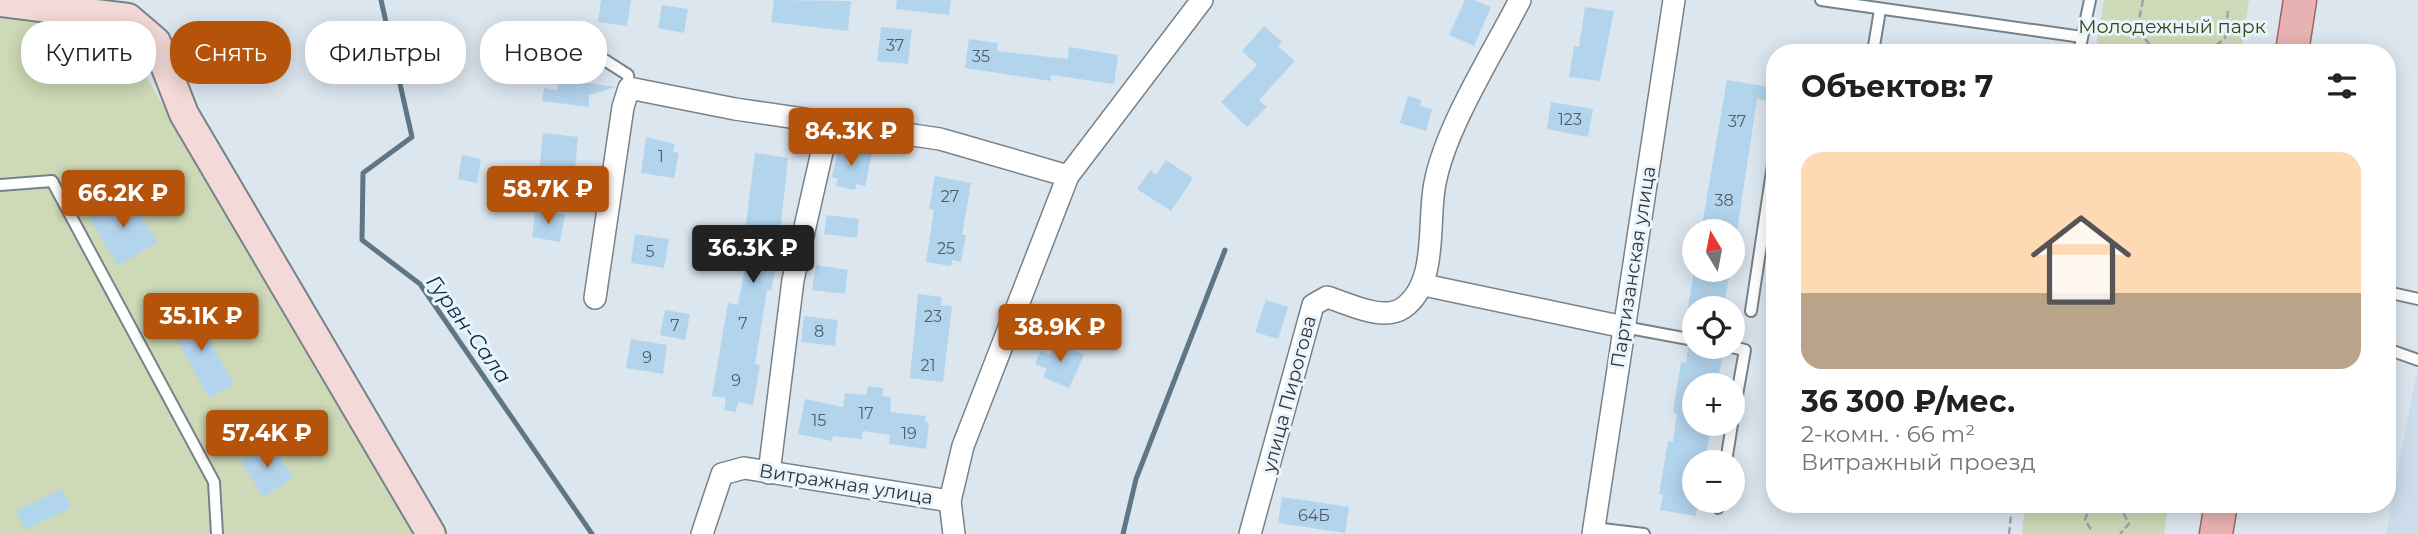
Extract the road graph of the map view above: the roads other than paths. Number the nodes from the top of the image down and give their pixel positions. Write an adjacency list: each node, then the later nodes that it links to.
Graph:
1 (1202, 0): 16 (street, Витражная улица)
2 (1520, 0): 19 (street)
3 (1674, 0): 24 (street, Партизанская улица)
4 (1821, 0): 8 (lane)
5 (2090, 0): 9 (lane)
6 (2300, 0): 12 (main road)
7 (0, 2): 33 (main road)
8 (1880, 10): 9 (lane); 10 (lane)
9 (2082, 37): 11 (lane)
10 (1874, 44)
11 (2081, 44)
12 (2293, 44)
13 (607, 62): 14 (lane)
14 (629, 88): 15 (street); 21 (street)
15 (829, 121): 16 (street); 28 (street)
16 (1068, 176): 29 (street, Витражная улица)
17 (0, 185): 32 (lane)
18 (1766, 211): 23 (lane)
19 (1424, 285): 24 (street); 36 (street, улица Пирогова)
20 (2396, 294): 22 (lane)
21 (595, 298)
22 (2418, 299)
23 (1751, 311)
24 (1624, 327): 25 (lane); 31 (street, Партизанская улица)
25 (1682, 338)
26 (2396, 352): 27 (lane)
27 (2418, 360)
28 (769, 473): 29 (street, Витражная улица); 34 (street, Витражная улица)
29 (950, 501): 35 (street, Витражная улица)
30 (2220, 513): 38 (main road)
31 (1594, 531): 37 (lane)
32 (217, 534)
33 (431, 534)
34 (702, 534)
35 (954, 534)
36 (1250, 534)
37 (1644, 534)
38 (2216, 534)

